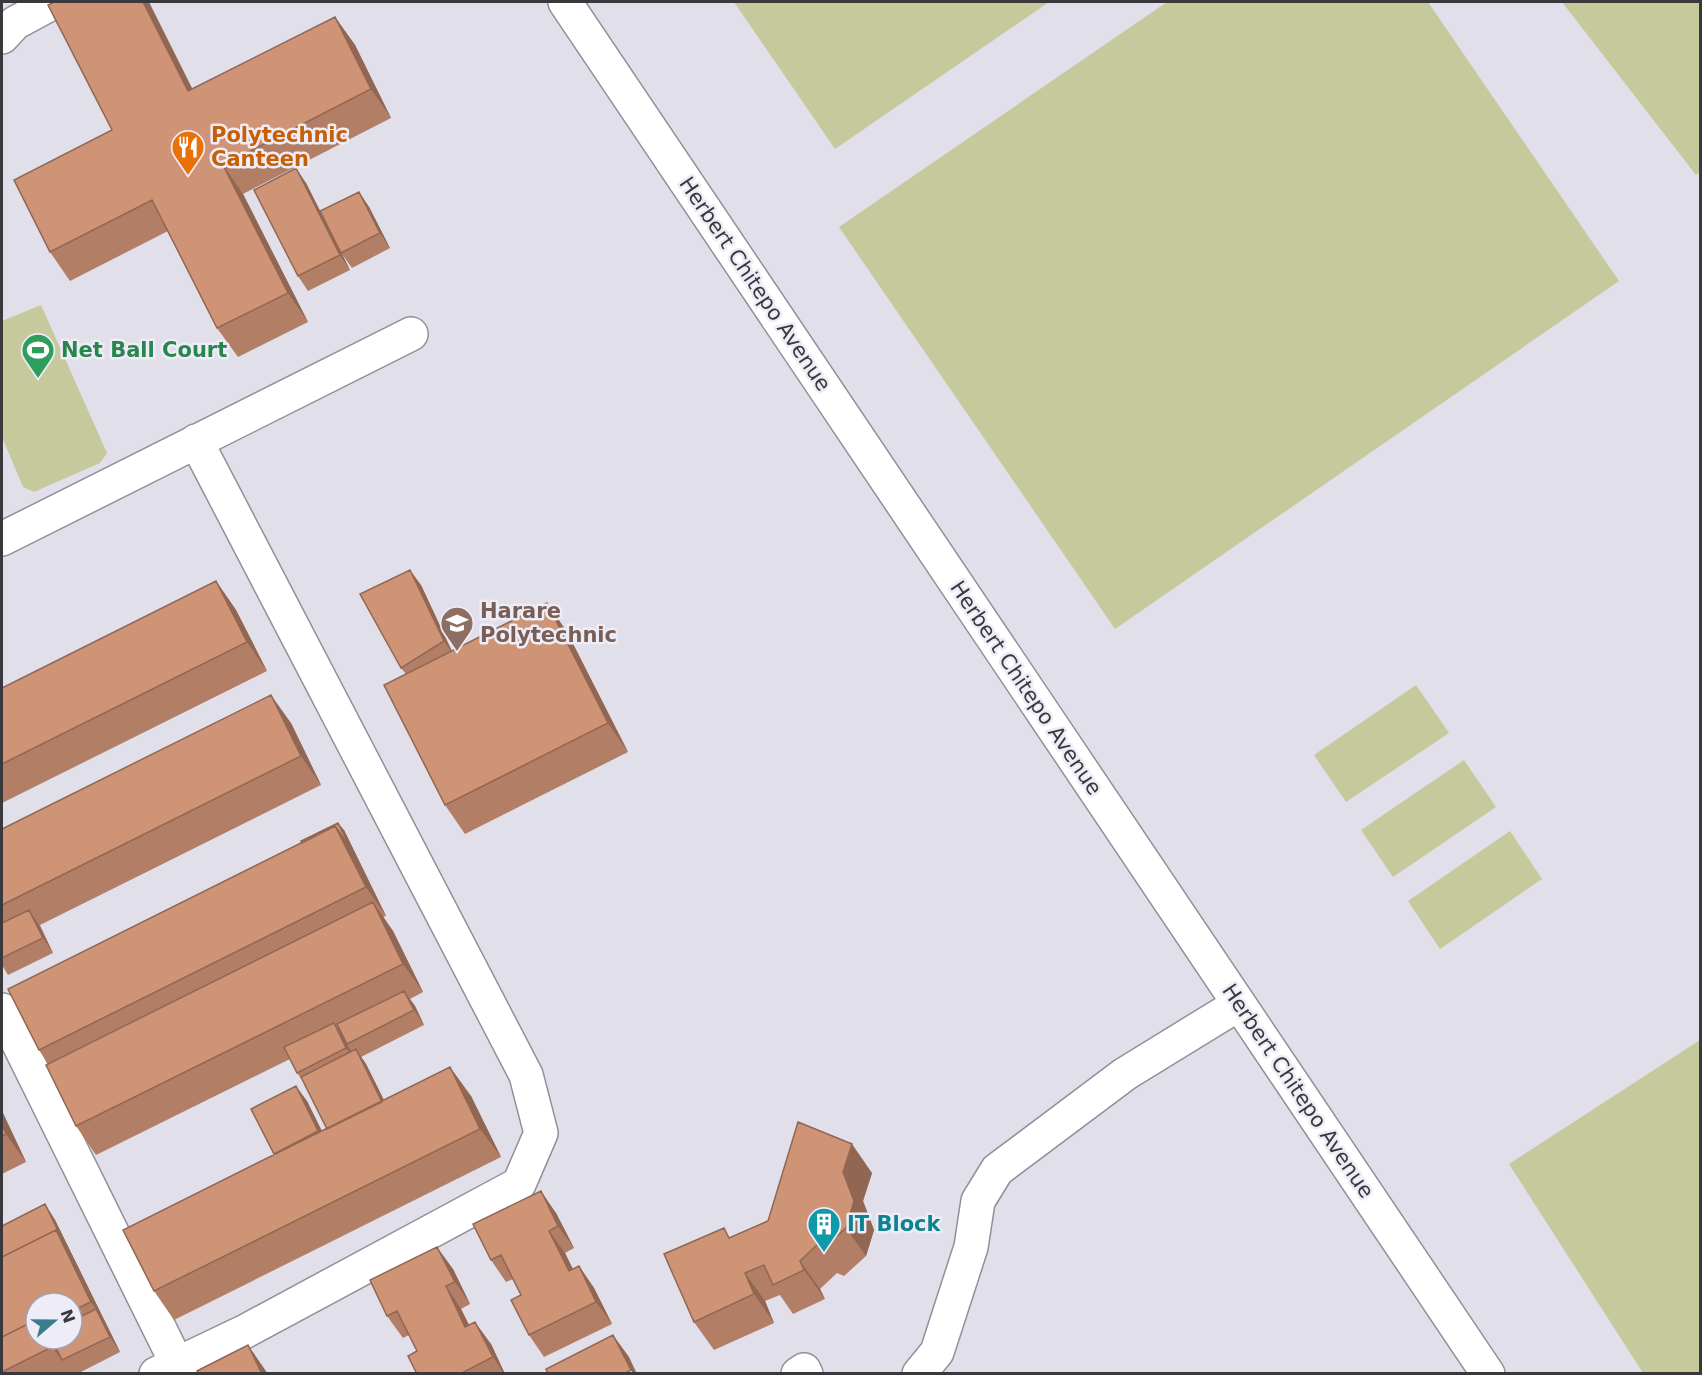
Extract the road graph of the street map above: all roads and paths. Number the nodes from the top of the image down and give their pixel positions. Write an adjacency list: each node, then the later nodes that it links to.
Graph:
1 (54, 2): 3 (main road)
2 (565, 2): 7 (main road, Herbert Chitepo Avenue)
3 (2, 37)
4 (411, 334): 5 (main road)
5 (196, 441): 6 (main road); 9 (main road)
6 (6, 526)
7 (1239, 1004): 12 (main road); 13 (main road, Herbert Chitepo Avenue)
8 (2, 1010): 9 (main road)
9 (172, 1370)
10 (798, 1374): 11 (main road)
11 (806, 1374)
12 (919, 1374)
13 (1488, 1374)

